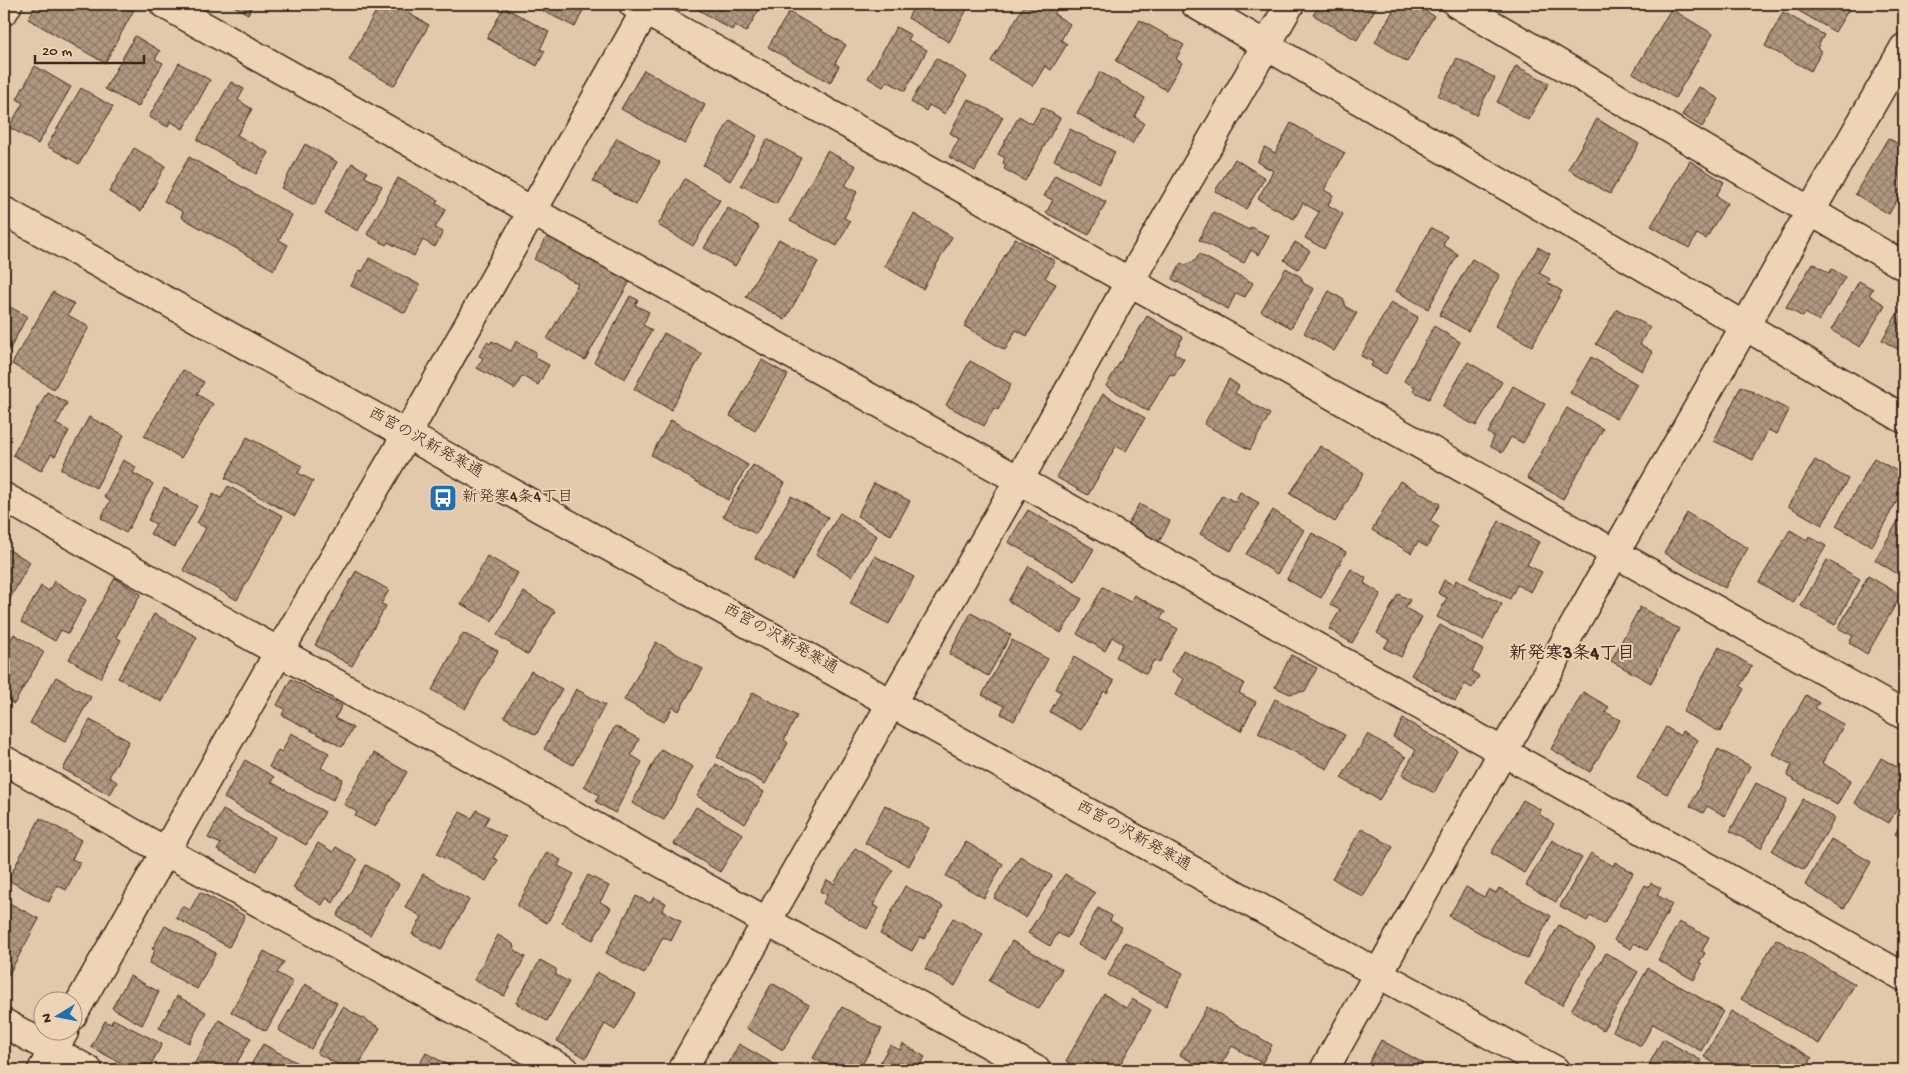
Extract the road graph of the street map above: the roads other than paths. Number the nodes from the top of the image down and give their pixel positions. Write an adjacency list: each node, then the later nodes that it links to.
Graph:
1 (8, 4): 7 (street)
2 (164, 4): 11 (street)
3 (1195, 4): 8 (street)
4 (1290, 4): 8 (street)
5 (1457, 4): 12 (street)
6 (643, 6): 11 (street); 14 (street)
7 (4, 11)
8 (1266, 46): 14 (street); 15 (street)
9 (1904, 48): 12 (street)
10 (4, 211): 17 (street, 西宮の沢新発寒通)
11 (532, 211): 17 (street); 18 (street)
12 (1811, 211): 13 (street); 15 (street)
13 (1904, 266)
14 (1130, 281): 18 (street); 20 (street)
15 (1746, 326): 16 (street); 20 (street)
16 (1904, 418)
17 (408, 434): 21 (street); 22 (street, 西宮の沢新発寒通)
18 (1019, 480): 22 (street); 24 (street)
19 (4, 497): 21 (street)
20 (1615, 553): 23 (street); 24 (street)
21 (279, 652): 26 (street); 27 (street)
22 (892, 702): 27 (street); 28 (street, 西宮の沢新発寒通)
23 (1904, 715)
24 (1503, 753): 28 (street); 29 (street)
25 (4, 760): 26 (street)
26 (165, 851): 30 (street); 34 (street)
27 (767, 921): 35 (street); 36 (street)
28 (1379, 974): 37 (street); 38 (street, 西宮の沢新発寒通)
29 (1904, 978)
30 (82, 998)
31 (4, 1023): 32 (street)
32 (53, 1051): 33 (street)
33 (88, 1070)
34 (565, 1070)
35 (682, 1070)
36 (1036, 1070)
37 (1324, 1070)
38 (1555, 1070)

